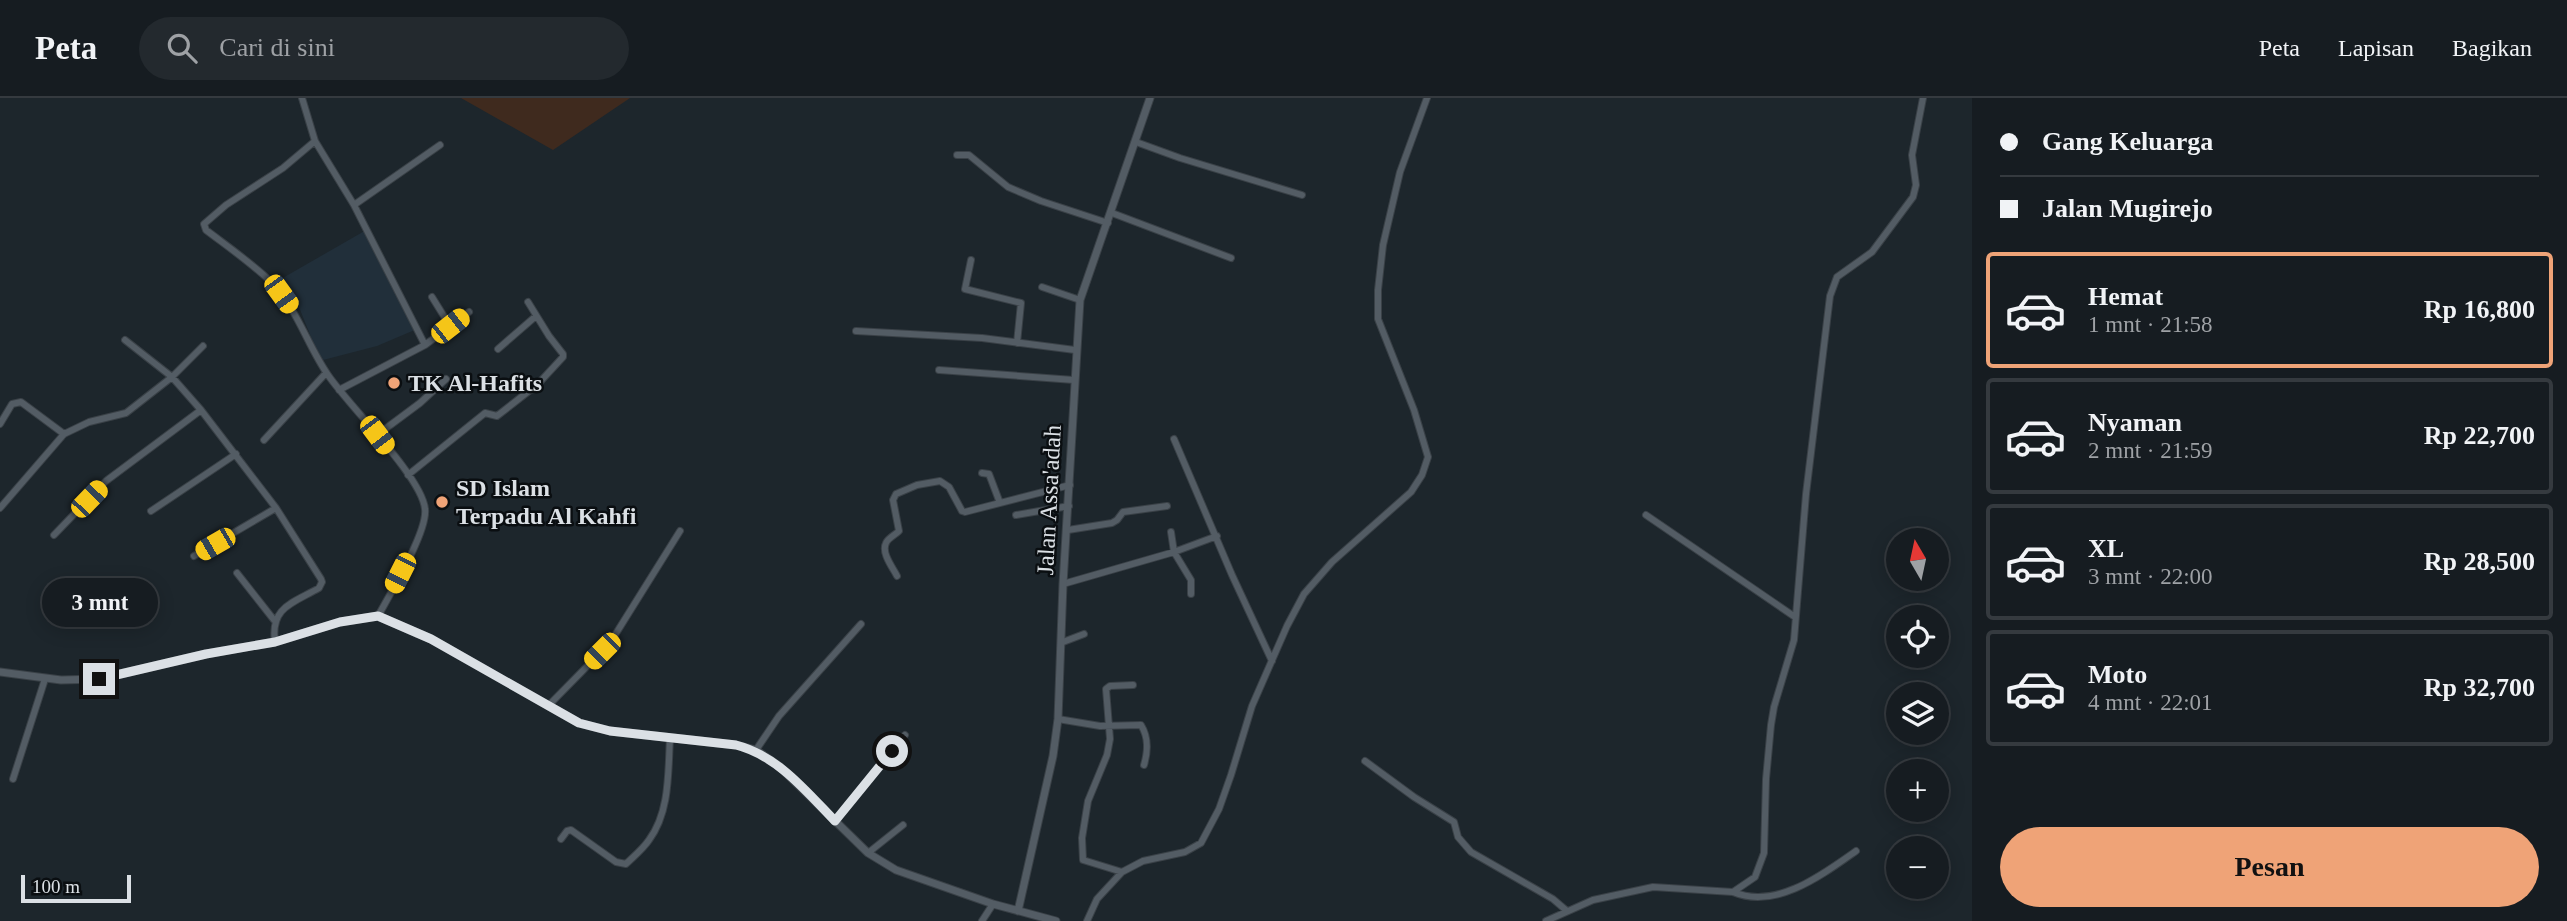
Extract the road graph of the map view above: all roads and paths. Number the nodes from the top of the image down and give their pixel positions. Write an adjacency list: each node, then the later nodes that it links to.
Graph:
1 (302, 98): 5 (street)
2 (1150, 98): 6 (street, Jalan Assa'adah)
3 (1427, 98): 72 (street)
4 (1923, 98): 66 (street)
5 (315, 141): 10 (street); 30 (street)
6 (1136, 142): 9 (street); 11 (street, Jalan Assa'adah)
7 (440, 145): 10 (street)
8 (957, 155): 12 (street)
9 (1302, 195)
10 (354, 205): 25 (street)
11 (1112, 213): 12 (street, Jalan Assa'adah); 13 (street)
12 (1108, 223): 17 (street, Jalan Assa'adah)
13 (1231, 258)
14 (971, 260): 24 (street)
15 (1042, 286): 17 (street)
16 (432, 297): 21 (street)
17 (1080, 300): 28 (street, Jalan Assa'adah)
18 (528, 302): 20 (street)
19 (468, 312): 21 (street)
20 (536, 316): 27 (street); 43 (street)
21 (450, 326): 25 (street)
22 (856, 331): 24 (street)
23 (125, 340): 31 (street)
24 (1017, 343): 28 (street)
25 (425, 345): 34 (street)
26 (203, 346): 31 (street)
27 (499, 349)
28 (1075, 350): 33 (street, Jalan Assa'adah)
29 (939, 370): 33 (street)
30 (326, 373): 34 (street); 40 (street)
31 (172, 377): 35 (street); 37 (street)
32 (446, 379): 38 (street)
33 (1074, 380): 44 (street, Jalan Assa'adah)
34 (339, 390): 38 (street)
35 (201, 411): 41 (street); 57 (street)
36 (0, 424): 37 (street)
37 (64, 434): 45 (street)
38 (377, 435): 43 (street)
39 (1174, 439): 58 (street)
40 (264, 440)
41 (236, 454): 50 (street); 51 (street)
42 (982, 473): 46 (street)
43 (408, 475): 65 (street)
44 (1070, 485): 46 (street); 47 (street, Jalan Assa'adah)
45 (3, 499): 49 (street)
46 (1000, 503): 62 (street)
47 (1069, 506): 52 (street); 54 (street, Jalan Assa'adah)
48 (1167, 506): 54 (street)
49 (0, 508)
50 (276, 508): 60 (street); 67 (street)
51 (151, 511)
52 (1016, 515)
53 (1646, 515): 66 (street)
54 (1068, 530): 63 (street, Jalan Assa'adah)
55 (680, 531): 76 (street)
56 (1171, 532): 59 (street)
57 (54, 535)
58 (1217, 536): 59 (street); 72 (street)
59 (1174, 552): 63 (street); 64 (street)
60 (194, 556)
61 (237, 573): 67 (street)
62 (897, 576)
63 (1063, 584): 71 (street, Jalan Assa'adah)
64 (1191, 594)
65 (378, 616): 70 (street); 76 (street)
66 (1795, 617): 91 (street)
67 (274, 620): 70 (street)
68 (861, 624): 81 (street)
69 (1084, 634): 71 (street)
70 (275, 642): 74 (street)
71 (1063, 642): 77 (street, Jalan Assa'adah)
72 (1273, 661): 90 (street)
73 (0, 672): 74 (street)
74 (45, 679): 84 (street)
75 (1133, 685): 78 (street)
76 (548, 706): 80 (street)
77 (1058, 719): 78 (street); 93 (street, Jalan Assa'adah)
78 (1109, 726): 83 (street); 90 (street)
79 (905, 735): 85 (street)
80 (670, 738): 81 (street); 87 (street)
81 (756, 750): 85 (street)
82 (1365, 761): 94 (street)
83 (1144, 765)
84 (13, 779)
85 (835, 821): 89 (street)
86 (903, 825): 89 (street)
87 (561, 839)
88 (1856, 851): 91 (street)
89 (868, 853): 92 (street)
90 (1122, 872): 97 (street)
91 (1733, 892): 94 (street)
92 (993, 904): 93 (street); 95 (street)
93 (1018, 911): 96 (street)
94 (1567, 911): 98 (street)
95 (982, 921)
96 (1056, 921)
97 (1087, 921)
98 (1546, 921)

